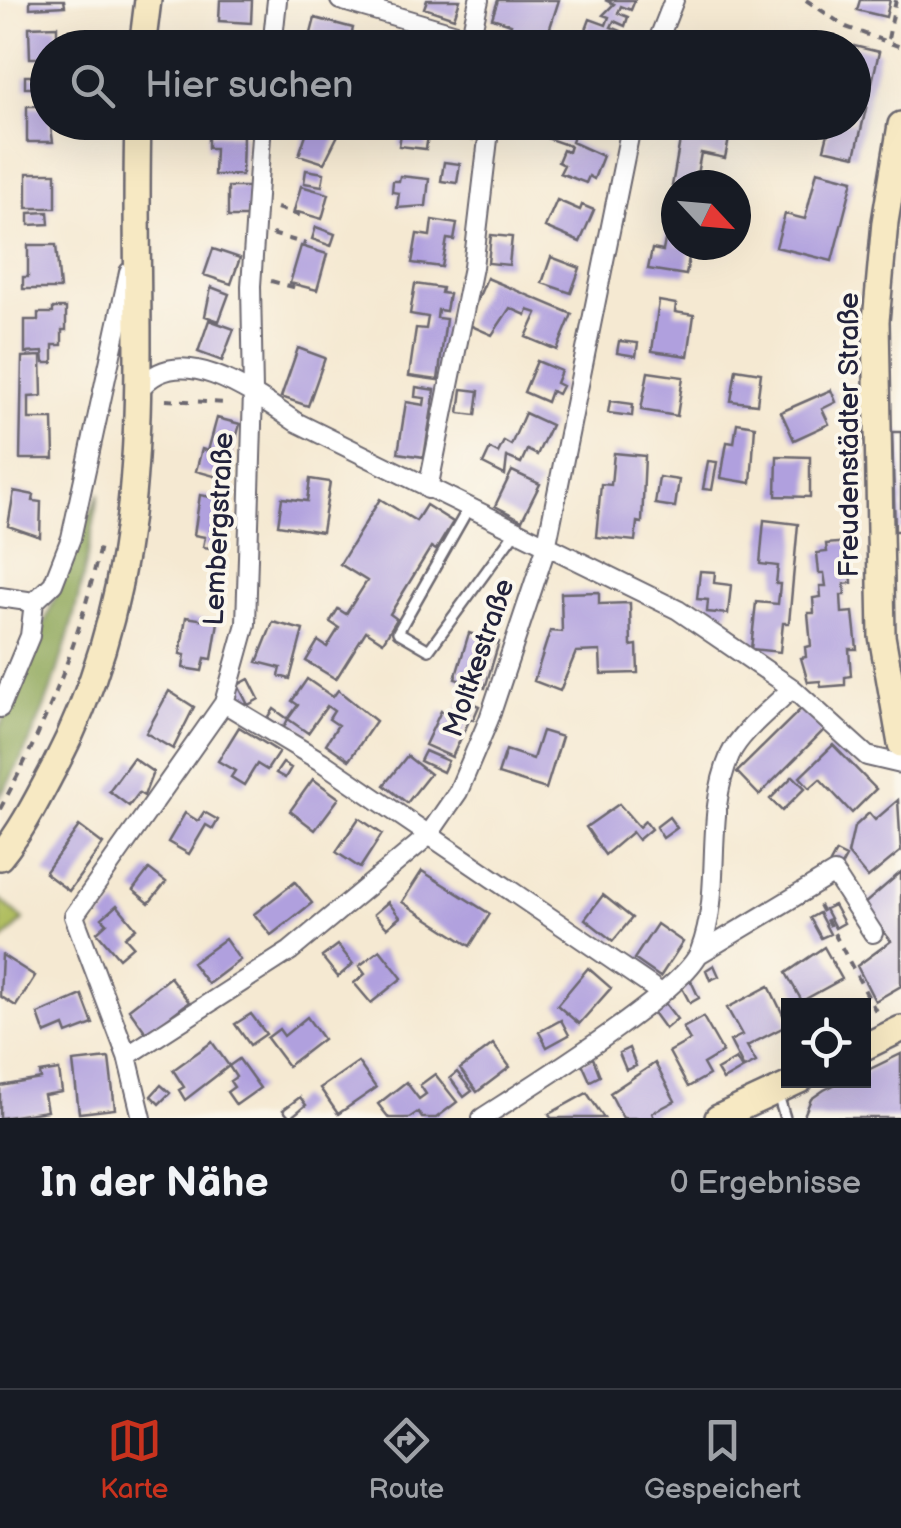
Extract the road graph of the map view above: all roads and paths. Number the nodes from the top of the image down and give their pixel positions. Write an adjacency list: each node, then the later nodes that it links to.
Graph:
1 (148, 0): 9 (main road)
2 (278, 0): 10 (street)
3 (340, 0): 8 (street)
4 (479, 0): 12 (street)
5 (674, 0): 13 (street)
6 (806, 0): 14 (path)
7 (896, 0): 16 (path)
8 (390, 7): 11 (street)
9 (144, 30)
10 (274, 30)
11 (449, 30)
12 (472, 30)
13 (662, 30)
14 (854, 30)
15 (871, 36): 16 (path)
16 (888, 42): 17 (path)
17 (901, 47)
18 (901, 125): 43 (main road, Freudenstädter Straße)
19 (137, 140): 26 (main road)
20 (261, 140): 23 (street, Lembergstraße)
21 (488, 140): 33 (street)
22 (628, 140): 37 (street, Moltkestraße)
23 (256, 200): 24 (path); 25 (street, Lembergstraße)
24 (301, 216)
25 (254, 228): 27 (path); 28 (street, Lembergstraße)
26 (134, 242): 30 (main road); 39 (street)
27 (306, 244)
28 (251, 276): 29 (path); 31 (street, Lembergstraße)
29 (300, 289)
30 (140, 389): 31 (street); 47 (main road)
31 (253, 399): 32 (path); 33 (street); 41 (street, Lembergstraße)
32 (166, 400)
33 (428, 489): 34 (street)
34 (468, 509): 35 (street); 35 (lane)
35 (514, 532): 37 (street)
36 (101, 540): 45 (path)
37 (546, 548): 40 (street); 46 (street, Moltkestraße)
38 (0, 596): 39 (street)
39 (34, 602): 42 (street)
40 (792, 688): 44 (street); 50 (street)
41 (224, 703): 46 (street); 54 (street, Lembergstraße)
42 (0, 708)
43 (901, 744)
44 (901, 764)
45 (0, 808)
46 (427, 837): 51 (street); 54 (street, Moltkestraße)
47 (0, 857)
48 (809, 888): 49 (street); 50 (street); 52 (path)
49 (872, 933)
50 (699, 954): 51 (street)
51 (661, 994): 58 (street)
52 (895, 1032): 53 (main road)
53 (871, 1044)
54 (127, 1056): 57 (street, Lembergstraße)
55 (784, 1088): 59 (main road)
56 (788, 1088): 60 (lane)
57 (142, 1118)
58 (482, 1118)
59 (718, 1118)
60 (784, 1118)

